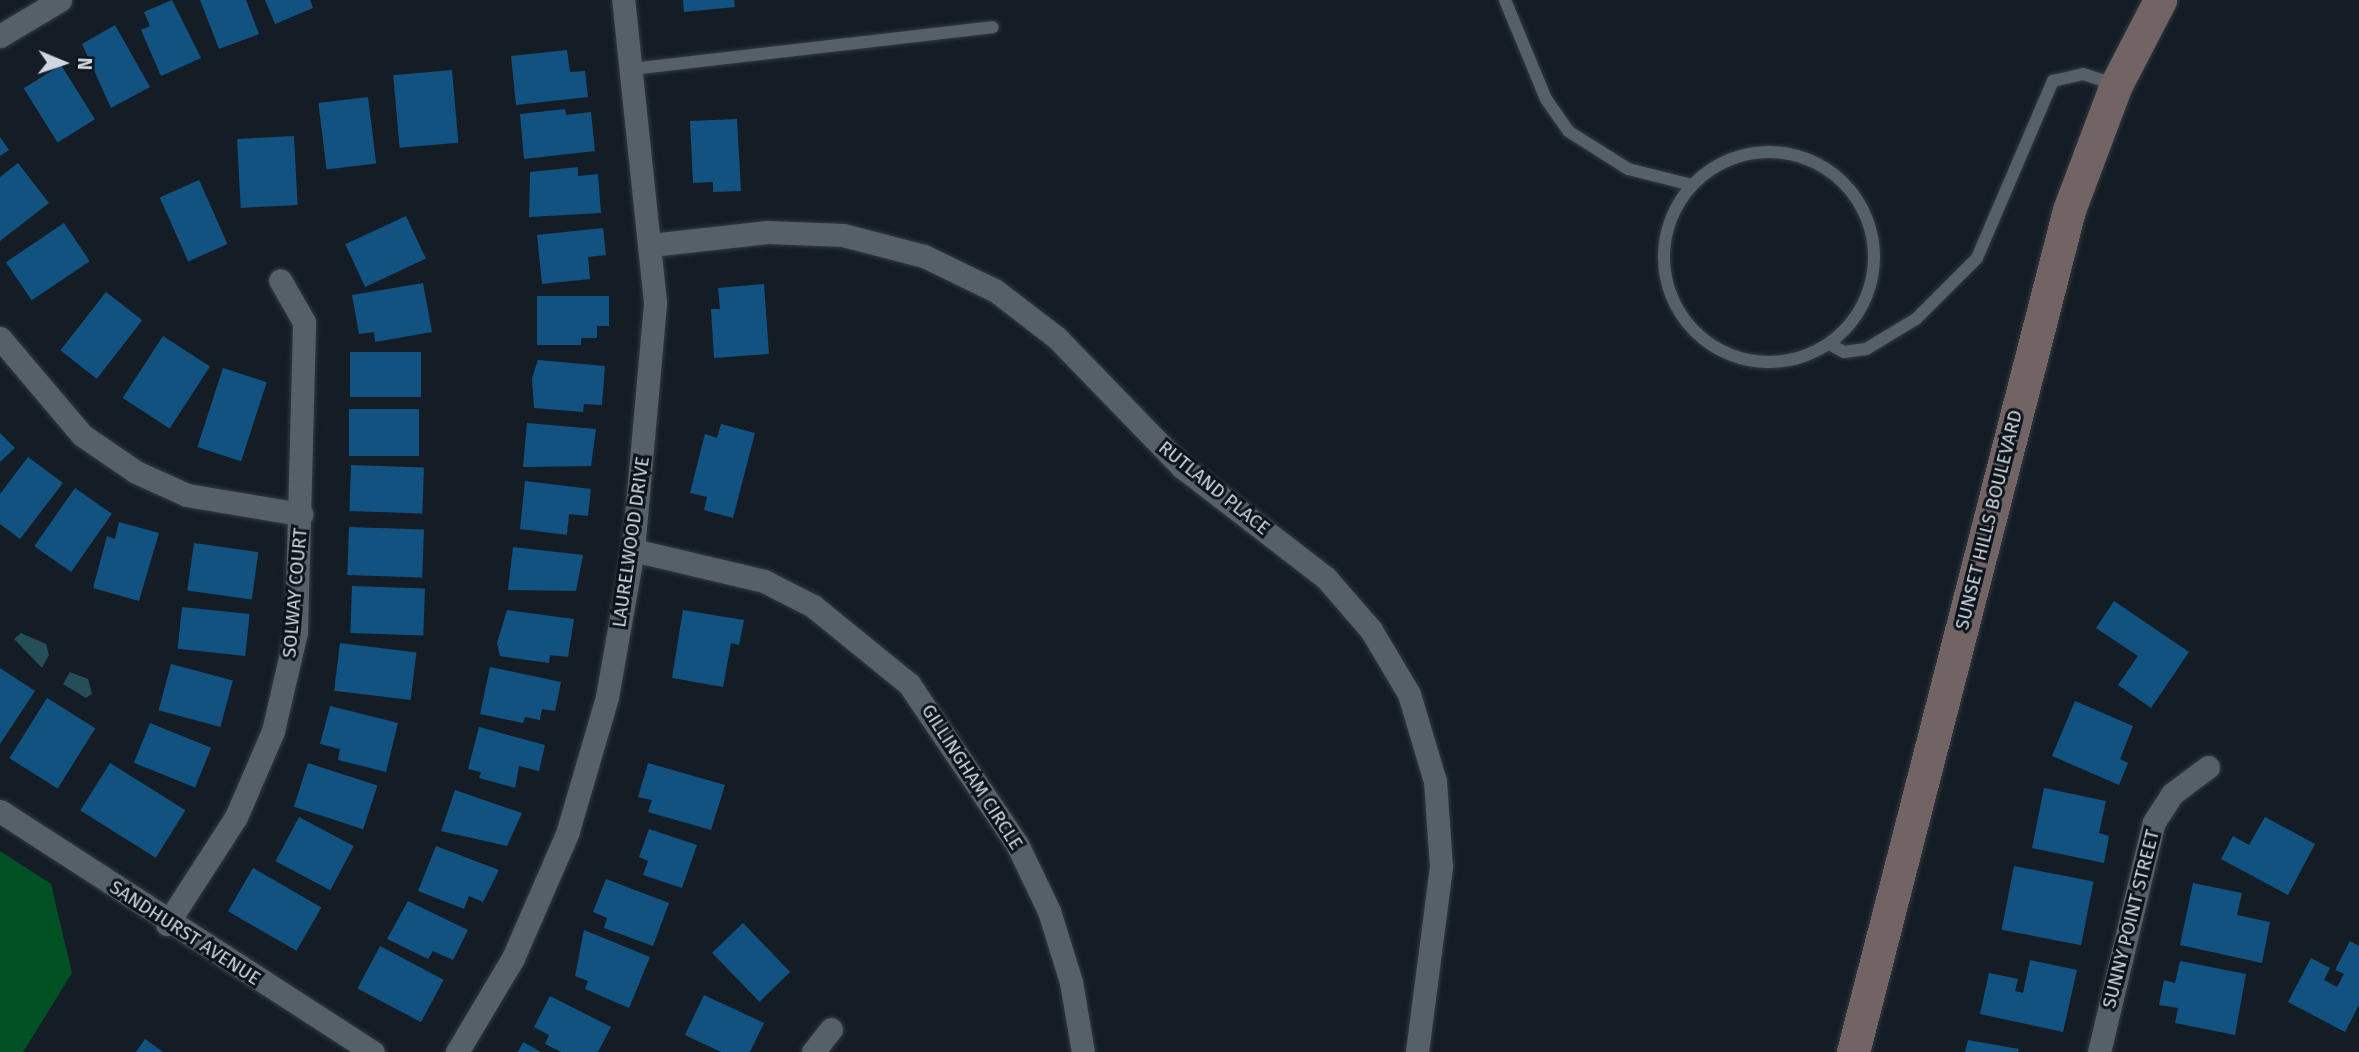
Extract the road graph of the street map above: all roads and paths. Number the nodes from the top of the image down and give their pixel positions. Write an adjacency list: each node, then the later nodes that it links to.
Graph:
1 (60, 0): 6 (street)
2 (623, 0): 7 (street, LAURELWOOD DRIVE)
3 (1506, 0): 9 (lane)
4 (2160, 0): 8 (street, SUNSET HILLS BOULEVARD)
5 (993, 27): 7 (lane)
6 (0, 36)
7 (631, 69): 10 (street, LAURELWOOD DRIVE)
8 (2116, 85): 13 (lane); 25 (street, SUNSET HILLS BOULEVARD)
9 (1692, 185): 13 (lane); 13 (lane)
10 (652, 245): 15 (street, LAURELWOOD DRIVE); 24 (street, RUTLAND PLACE)
11 (280, 280): 14 (street, SOLWAY COURT)
12 (0, 338): 14 (street)
13 (1829, 344)
14 (301, 514): 18 (street, SOLWAY COURT)
15 (633, 550): 21 (street, LAURELWOOD DRIVE); 23 (street, GILLINGHAM CIRCLE)
16 (2208, 767): 26 (street, SUNNY POINT STREET)
17 (0, 811): 18 (street, SANDHURST AVENUE)
18 (167, 924): 20 (street, SANDHURST AVENUE)
19 (831, 1030): 22 (street)
20 (373, 1052)
21 (457, 1052)
22 (813, 1052)
23 (1083, 1052)
24 (1417, 1052)
25 (1853, 1052)
26 (2099, 1052)

